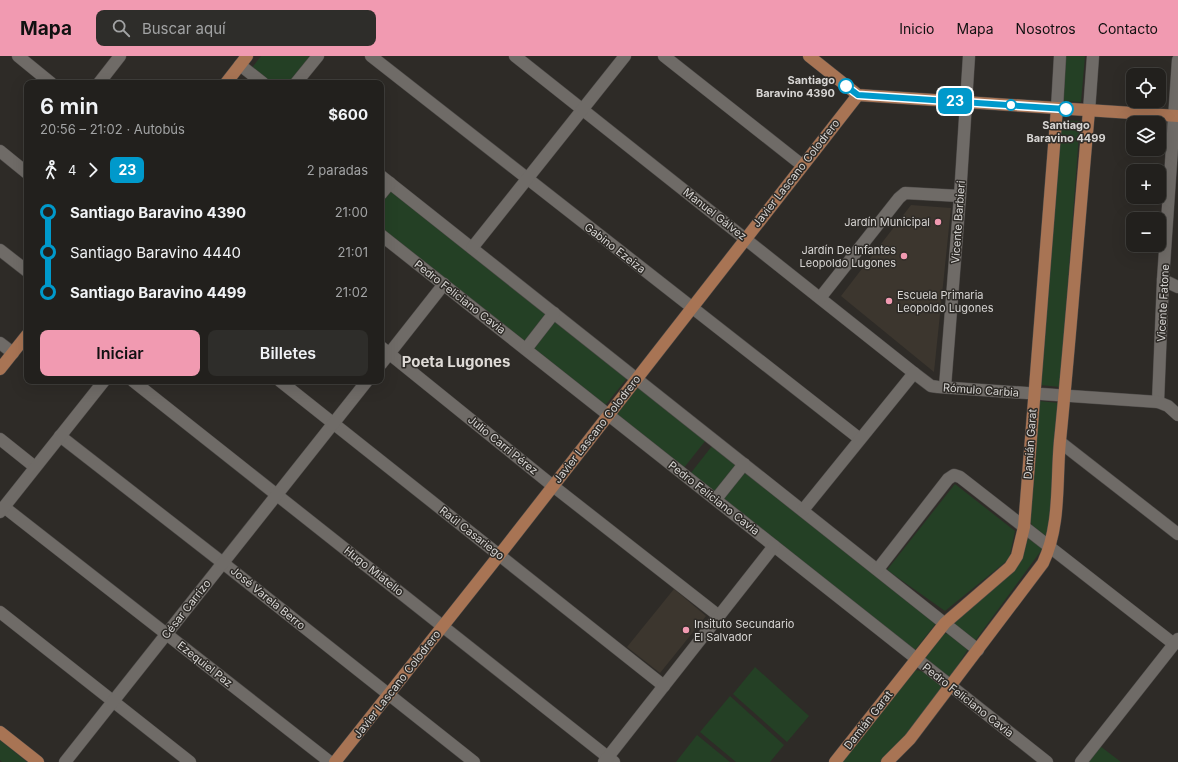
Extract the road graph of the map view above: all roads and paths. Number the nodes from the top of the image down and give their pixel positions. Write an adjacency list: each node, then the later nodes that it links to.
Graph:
1 (18, 56): 14 (street)
2 (120, 56): 15 (street)
3 (318, 56): 18 (street)
4 (371, 56): 28 (street, Gabino Ezeiza)
5 (515, 56): 22 (street, Manuel Gálvez)
6 (625, 56): 22 (street)
7 (664, 56): 26 (street)
8 (809, 56): 19 (main road)
9 (969, 56): 20 (street, Vicente Barbieri)
10 (1060, 56): 21 (street, Damián Garat)
11 (1092, 56): 23 (street)
12 (244, 60): 16 (main road); 17 (street)
13 (1178, 60): 24 (street, Vicente Fatone)
14 (47, 80)
15 (101, 80)
16 (228, 80)
17 (261, 80)
18 (298, 80)
19 (858, 95): 20 (main road); 26 (main road, Javier Lascano Colodrero)
20 (966, 102): 21 (main road); 30 (street, Vicente Barbieri)
21 (1057, 108): 23 (main road); 56 (main road, Damián Garat)
22 (582, 109): 28 (street); 33 (street, Manuel Gálvez)
23 (1088, 111): 24 (main road); 57 (main road)
24 (1176, 116): 31 (street, Vicente Fatone)
25 (0, 151): 27 (street)
26 (802, 165): 33 (main road, Javier Lascano Colodrero)
27 (24, 171)
28 (527, 179): 34 (street); 41 (street, Gabino Ezeiza)
29 (385, 180): 34 (street)
30 (960, 196): 40 (street); 55 (street, Vicente Barbieri)
31 (1173, 212): 37 (street, Vicente Fatone)
32 (384, 237): 38 (street, Pedro Feliciano Cavia)
33 (745, 238): 40 (street, Manuel Gálvez); 41 (main road, Javier Lascano Colodrero)
34 (472, 248): 42 (street)
35 (0, 250): 36 (street)
36 (24, 269)
37 (1163, 280): 39 (street); 58 (street, Vicente Fatone)
38 (444, 284): 45 (street, Pedro Feliciano Cavia); 46 (street)
39 (1178, 287)
40 (820, 298): 49 (street, Manuel Gálvez)
41 (691, 308): 50 (main road, Javier Lascano Colodrero); 64 (street, Gabino Ezeiza)
42 (554, 313): 45 (street); 50 (street)
43 (24, 340): 47 (main road)
44 (0, 343): 47 (street)
45 (526, 349): 59 (street, Pedro Feliciano Cavia)
46 (385, 350): 68 (street, Julio Carri Pérez)
47 (13, 353): 48 (main road)
48 (0, 369)
49 (914, 372): 55 (street, Rómulo Carbia); 64 (street)
50 (636, 378): 59 (main road, Javier Lascano Colodrero); 66 (street)
51 (102, 384): 62 (street)
52 (137, 384): 69 (street, Hugo Miatello)
53 (284, 384): 61 (street, Raúl Casariego)
54 (365, 384): 61 (street, César Carrizo)
55 (944, 387): 56 (street, Rómulo Carbia)
56 (1034, 393): 57 (street, Rómulo Carbia); 73 (main road, Damián Garat)
57 (1065, 396): 58 (street, Rómulo Carbia); 65 (main road)
58 (1158, 402): 60 (street, Rómulo Carbia)
59 (608, 414): 68 (main road, Javier Lascano Colodrero); 70 (street, Pedro Feliciano Cavia)
60 (1178, 415)
61 (333, 424): 69 (street, César Carrizo); 77 (street, Raúl Casariego)
62 (60, 436): 67 (street); 78 (street, José Varela Berro)
63 (0, 439): 67 (street)
64 (860, 439): 72 (street)
65 (1060, 442): 74 (street); 76 (main road)
66 (744, 464): 70 (street); 72 (street)
67 (35, 467): 71 (street)
68 (553, 486): 77 (main road, Javier Lascano Colodrero); 81 (street, Julio Carri Pérez)
69 (277, 494): 78 (street, César Carrizo); 83 (street, Hugo Miatello)
70 (716, 499): 75 (street, Pedro Feliciano Cavia)
71 (2, 509): 84 (street, Ezequiel Paz)
72 (803, 510): 79 (street)
73 (1024, 527): 76 (street); 79 (street); 82 (main road, Damián Garat)
74 (1177, 530)
75 (774, 546): 81 (street); 87 (street, Pedro Feliciano Cavia)
76 (1050, 548): 85 (street); 86 (main road)
77 (499, 555): 83 (main road, Javier Lascano Colodrero); 88 (street, Raúl Casariego)
78 (223, 563): 84 (street, César Carrizo); 90 (street, José Varela Berro)
79 (878, 569): 82 (street)
80 (0, 612): 91 (street)
81 (719, 616): 88 (street)
82 (945, 623): 86 (street); 87 (main road, Damián Garat)
83 (443, 625): 90 (main road, Javier Lascano Colodrero); 93 (street, Hugo Miatello)
84 (167, 634): 91 (street, César Carrizo); 97 (street, Ezequiel Paz)
85 (1176, 642): 103 (street)
86 (978, 650): 89 (main road)
87 (916, 660): 89 (street, Pedro Feliciano Cavia); 100 (main road, Damián Garat)
88 (664, 686): 93 (street)
89 (951, 687): 101 (main road); 102 (street, Pedro Feliciano Cavia)
90 (389, 695): 98 (main road, Javier Lascano Colodrero); 99 (street, José Varela Berro)
91 (114, 701): 95 (street, César Carrizo); 96 (street)
92 (0, 732): 94 (main road)
93 (609, 760)
94 (38, 762)
95 (65, 762)
96 (190, 762)
97 (330, 762)
98 (335, 762)
99 (474, 762)
100 (835, 762)
101 (887, 762)
102 (1047, 762)
103 (1081, 762)

